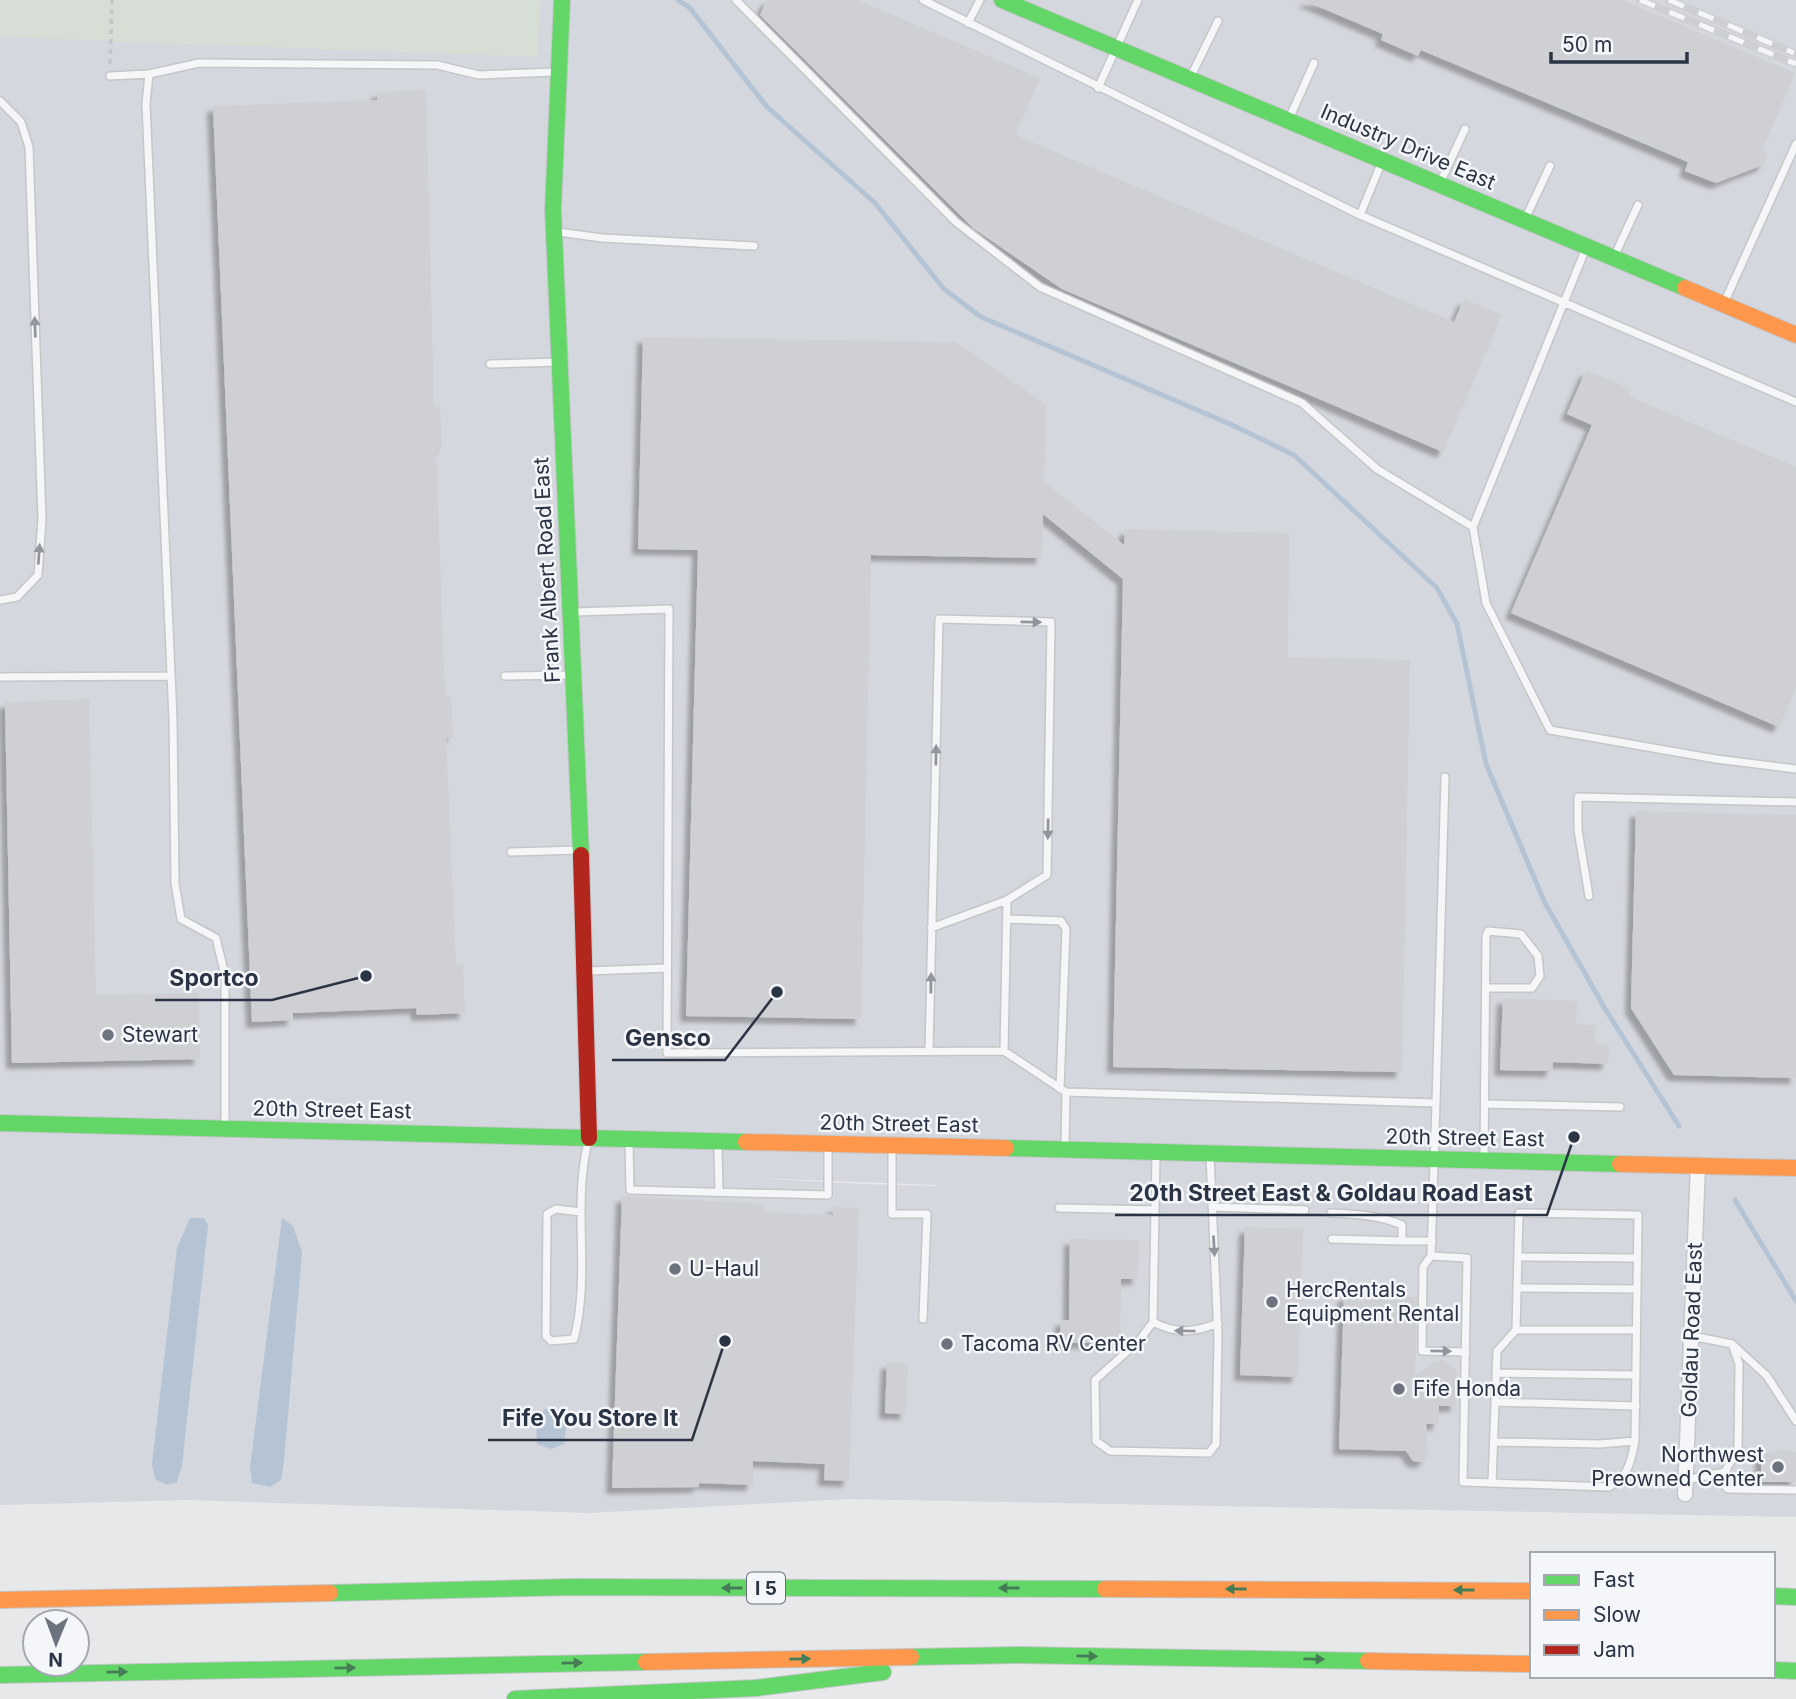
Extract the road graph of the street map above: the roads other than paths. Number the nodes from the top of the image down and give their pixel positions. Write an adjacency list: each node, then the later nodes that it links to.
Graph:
1 (562, 0): 11 (main road, Frank Albert Road East)
2 (736, 0): 36 (lane)
3 (923, 0): 8 (lane)
4 (980, 0): 8 (lane)
5 (1002, 0): 9 (main road, Industry Drive East)
6 (1138, 0): 9 (lane)
7 (1219, 21): 14 (lane)
8 (968, 23): 15 (lane)
9 (1115, 48): 14 (main road, Industry Drive East); 15 (lane)
10 (1314, 63): 17 (lane)
11 (557, 72): 12 (lane); 26 (main road, Frank Albert Road East)
12 (149, 74): 13 (lane); 40 (lane)
13 (110, 76)
14 (1190, 78): 17 (main road, Industry Drive East)
15 (1098, 88): 24 (lane)
16 (0, 101): 37 (lane, one-way to 16)
17 (1289, 119): 20 (main road, Industry Drive East)
18 (1465, 129): 22 (lane)
19 (1796, 144): 31 (lane)
20 (1383, 160): 22 (main road, Industry Drive East); 24 (lane)
21 (1550, 166): 25 (lane)
22 (1439, 183): 25 (main road, Industry Drive East)
23 (1638, 205): 29 (lane)
24 (1360, 215): 30 (lane)
25 (1524, 219): 28 (main road, Industry Drive East)
26 (554, 232): 27 (lane); 33 (main road, Frank Albert Road East)
27 (754, 246)
28 (1587, 246): 29 (main road, Industry Drive East); 30 (lane)
29 (1614, 257): 31 (main road, Industry Drive East)
30 (1562, 303): 35 (lane); 36 (lane)
31 (1723, 304): 32 (main road, Industry Drive East)
32 (1796, 335)
33 (559, 362): 34 (lane); 38 (main road, Frank Albert Road East)
34 (490, 364)
35 (1796, 402)
36 (1473, 527): 43 (lane)
37 (0, 600)
38 (570, 612): 39 (main road, Frank Albert Road East); 52 (lane)
39 (573, 675): 41 (lane); 46 (main road, Frank Albert Road East)
40 (171, 676): 42 (lane); 62 (lane)
41 (505, 676)
42 (0, 677)
43 (1796, 769)
44 (1445, 777): 58 (lane)
45 (1796, 802): 48 (lane)
46 (581, 850): 47 (lane); 53 (main road, Frank Albert Road East)
47 (511, 852)
48 (1589, 896)
49 (1007, 900): 50 (lane); 51 (lane); 51 (lane, one-way to 49)
50 (1007, 919): 56 (lane); 57 (lane)
51 (931, 928): 55 (lane, one-way to 51)
52 (667, 968): 53 (lane); 55 (lane)
53 (584, 971): 63 (main road, Frank Albert Road East)
54 (1486, 988): 54 (lane); 59 (lane)
55 (929, 1051): 56 (lane)
56 (1004, 1051): 57 (lane)
57 (1063, 1091): 58 (lane); 68 (lane)
58 (1436, 1102): 71 (lane)
59 (1485, 1104): 60 (lane); 72 (lane)
60 (1620, 1107)
61 (0, 1123): 62 (main road, 20th Street East)
62 (225, 1128): 63 (main road, 20th Street East)
63 (589, 1138): 64 (main road, 20th Street East); 80 (lane)
64 (629, 1138): 65 (main road, 20th Street East); 75 (lane)
65 (718, 1140): 66 (main road, 20th Street East); 75 (lane)
66 (828, 1143): 67 (main road, 20th Street East); 75 (lane)
67 (892, 1145): 68 (main road, 20th Street East); 90 (lane)
68 (1065, 1149): 69 (main road, 20th Street East)
69 (1156, 1152): 70 (main road, 20th Street East); 78 (lane)
70 (1210, 1153): 71 (main road, 20th Street East); 76 (lane)
71 (1435, 1159): 72 (main road, 20th Street East); 84 (lane)
72 (1484, 1160): 73 (main road, 20th Street East)
73 (1698, 1165): 74 (main road, 20th Street East); 95 (street, Goldau Road East)
74 (1796, 1168)
75 (719, 1192)
76 (1212, 1207): 79 (lane); 92 (lane, one-way to 92)
77 (1059, 1208): 78 (lane)
78 (1155, 1210): 91 (lane)
79 (1305, 1210)
80 (581, 1212): 80 (lane)
81 (1331, 1213): 83 (lane)
82 (1332, 1239): 83 (lane)
83 (1402, 1241): 84 (lane)
84 (1432, 1241): 85 (lane)
85 (1431, 1256): 97 (lane); 97 (lane, one-way to 97)
86 (1518, 1257): 87 (lane); 87 (lane); 88 (lane)
87 (1637, 1258): 89 (lane)
88 (1517, 1288): 89 (lane); 93 (lane)
89 (1637, 1289): 94 (lane)
90 (923, 1319)
91 (1153, 1322): 92 (lane, one-way to 91); 92 (lane)
92 (1218, 1323)
93 (1516, 1330): 94 (lane); 98 (lane)
94 (1636, 1330): 99 (lane)
95 (1692, 1336): 96 (lane); 107 (street, Goldau Road East)
96 (1732, 1344): 102 (lane); 105 (lane)
97 (1466, 1352): 106 (lane)
98 (1497, 1373): 99 (lane); 100 (lane)
99 (1636, 1375): 101 (lane)
100 (1495, 1402): 101 (lane); 104 (lane)
101 (1636, 1406): 103 (lane)
102 (1796, 1422)
103 (1635, 1441): 104 (lane); 106 (lane)
104 (1494, 1442): 106 (lane)
105 (1714, 1474): 107 (lane); 108 (lane)
106 (1492, 1483)
107 (1686, 1487)
108 (1796, 1490)
109 (1530, 1591): 112 (main road, I 5, one-way to 112)
110 (1775, 1597): 111 (main road)
111 (1796, 1597)
112 (0, 1601)
113 (1018, 1655): 114 (main road, one-way to 114); 117 (main road, one-way to 113); 118 (main road)
114 (1530, 1664)
115 (1775, 1670): 116 (main road)
116 (1796, 1671)
117 (0, 1675)
118 (515, 1699)

